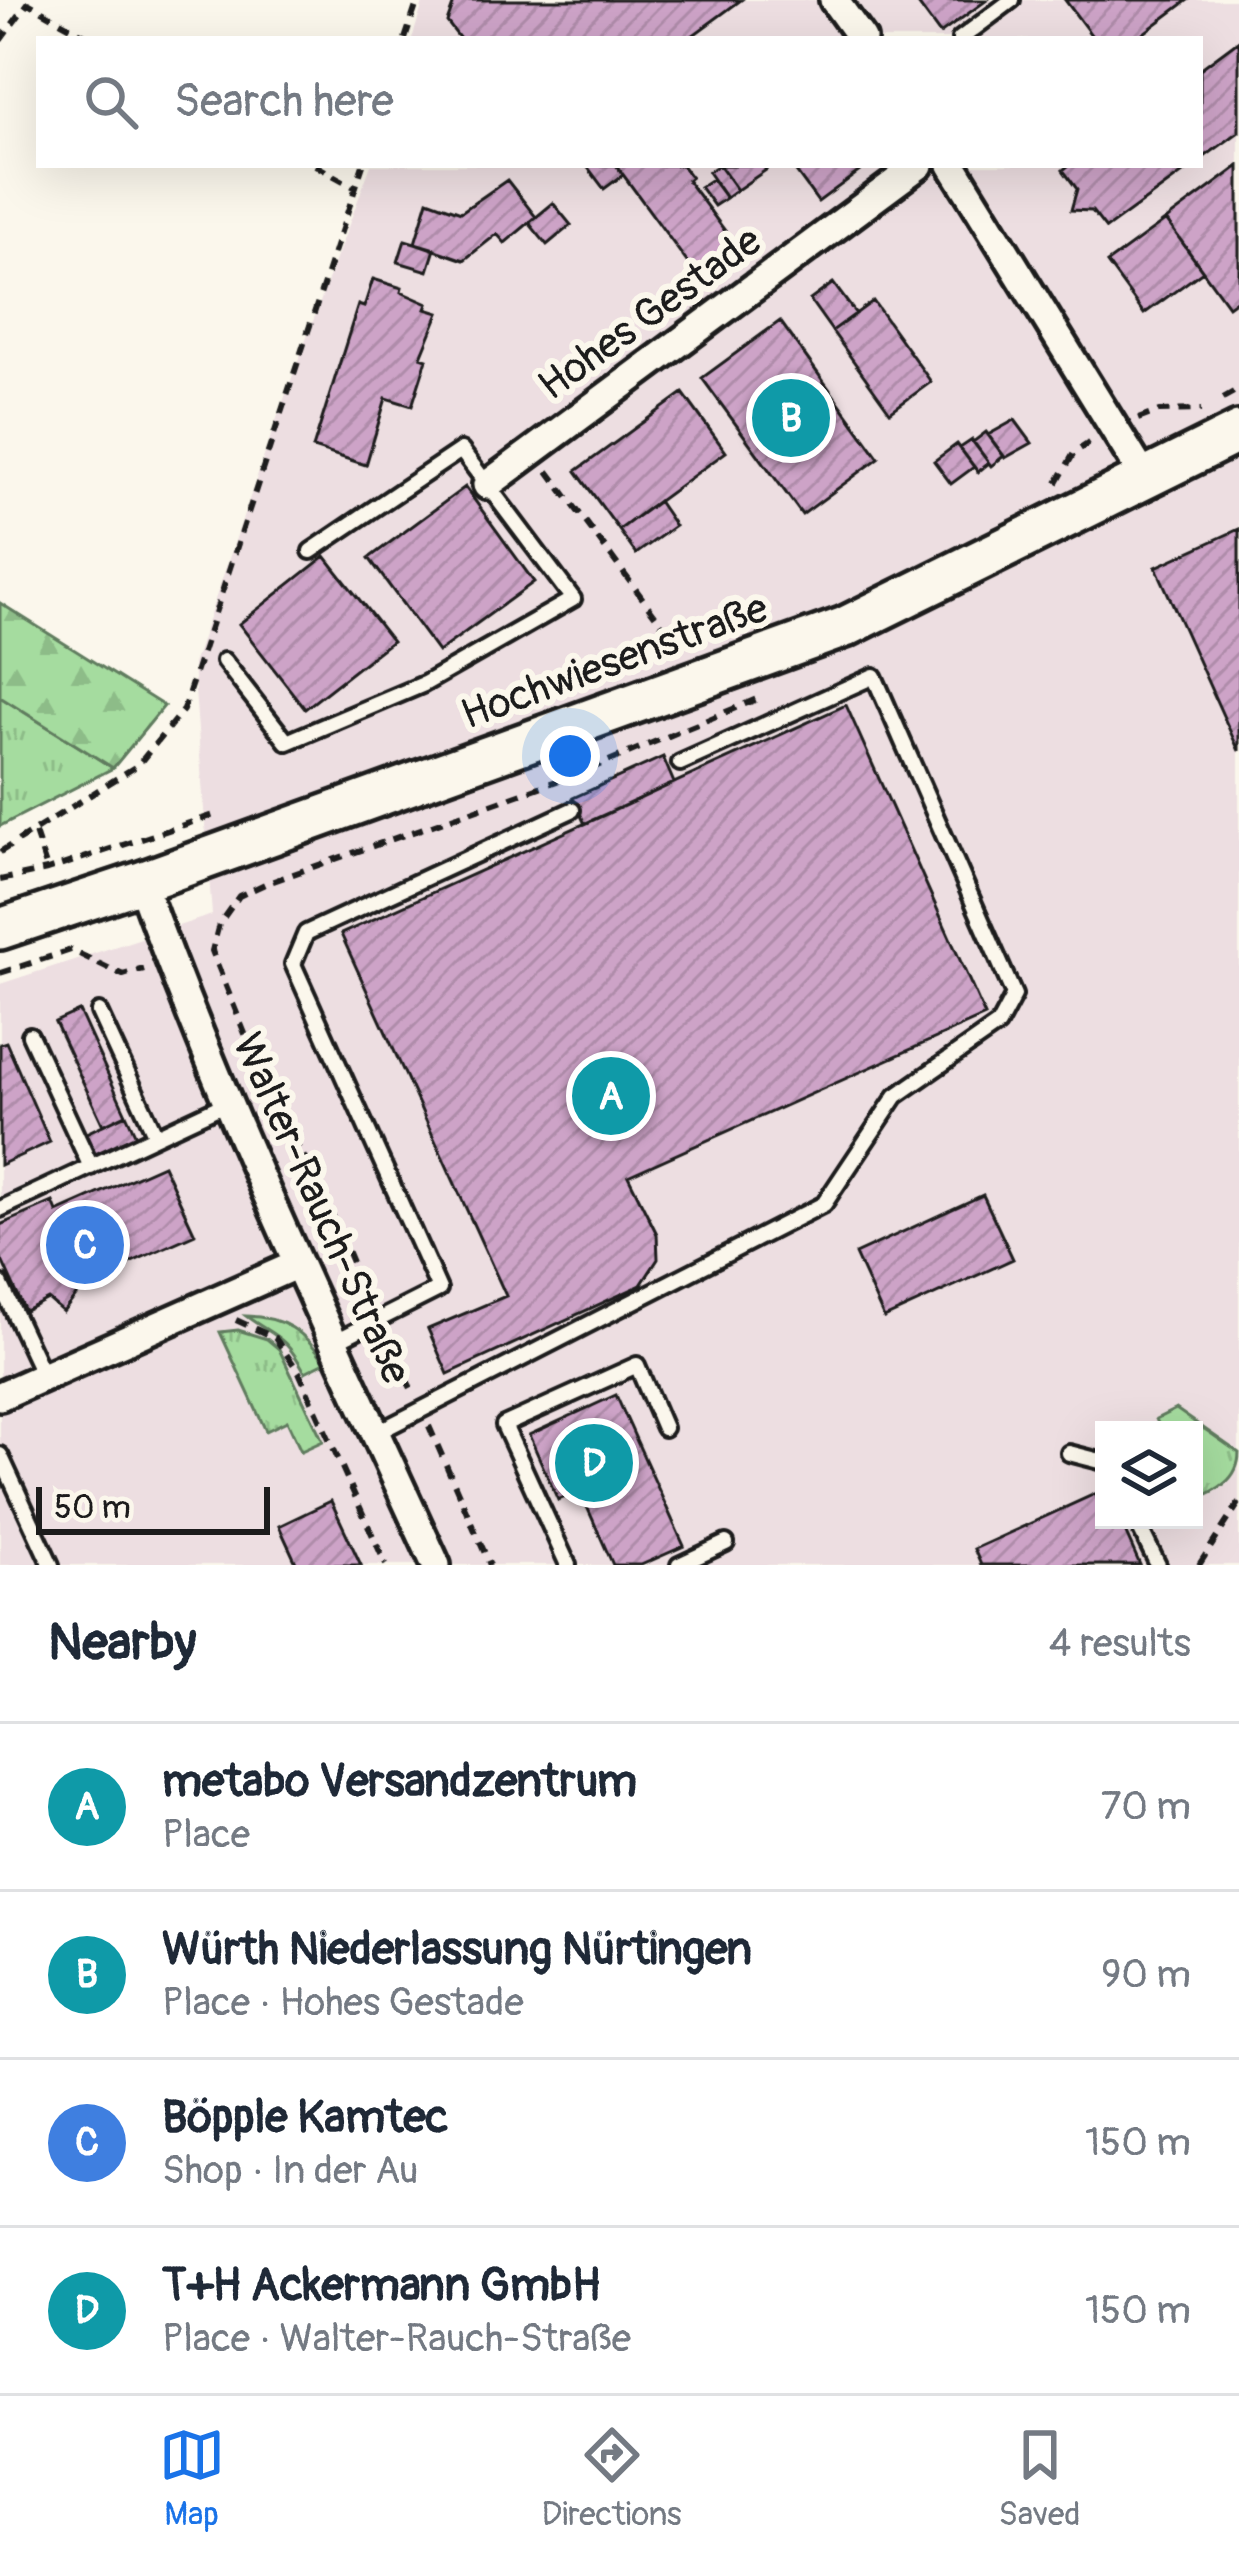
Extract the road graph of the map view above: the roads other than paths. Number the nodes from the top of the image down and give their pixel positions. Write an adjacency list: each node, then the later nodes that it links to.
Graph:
1 (834, 0): 3 (street)
2 (1012, 0): 4 (lane)
3 (860, 36)
4 (964, 36)
5 (915, 168): 9 (street, Hohes Gestade)
6 (954, 168): 8 (street)
7 (1230, 416): 8 (street, Hochwiesenstraße)
8 (1146, 480): 14 (street, Hochwiesenstraße)
9 (487, 485): 10 (lane); 11 (lane)
10 (311, 551)
11 (224, 661)
12 (680, 763): 28 (lane)
13 (572, 810): 24 (lane)
14 (141, 882): 15 (street, Hochwiesenstraße); 18 (street, Walter-Rauch-Straße)
15 (0, 929)
16 (99, 1012): 19 (lane)
17 (30, 1035): 20 (lane)
18 (229, 1102): 19 (lane); 22 (street, Walter-Rauch-Straße)
19 (156, 1136): 20 (lane)
20 (91, 1167): 21 (lane)
21 (0, 1209)
22 (298, 1264): 24 (street, Walter-Rauch-Straße); 25 (street)
23 (0, 1282): 25 (lane)
24 (334, 1342): 28 (street, Walter-Rauch-Straße)
25 (44, 1377): 26 (street)
26 (0, 1396)
27 (664, 1428): 36 (lane)
28 (376, 1433): 35 (street, Walter-Rauch-Straße)
29 (1069, 1454): 31 (lane)
30 (0, 1455): 34 (lane)
31 (1095, 1460)
32 (1140, 1529): 38 (lane)
33 (726, 1543): 37 (lane)
34 (51, 1565)
35 (436, 1565)
36 (568, 1565)
37 (679, 1565)
38 (1158, 1565)

